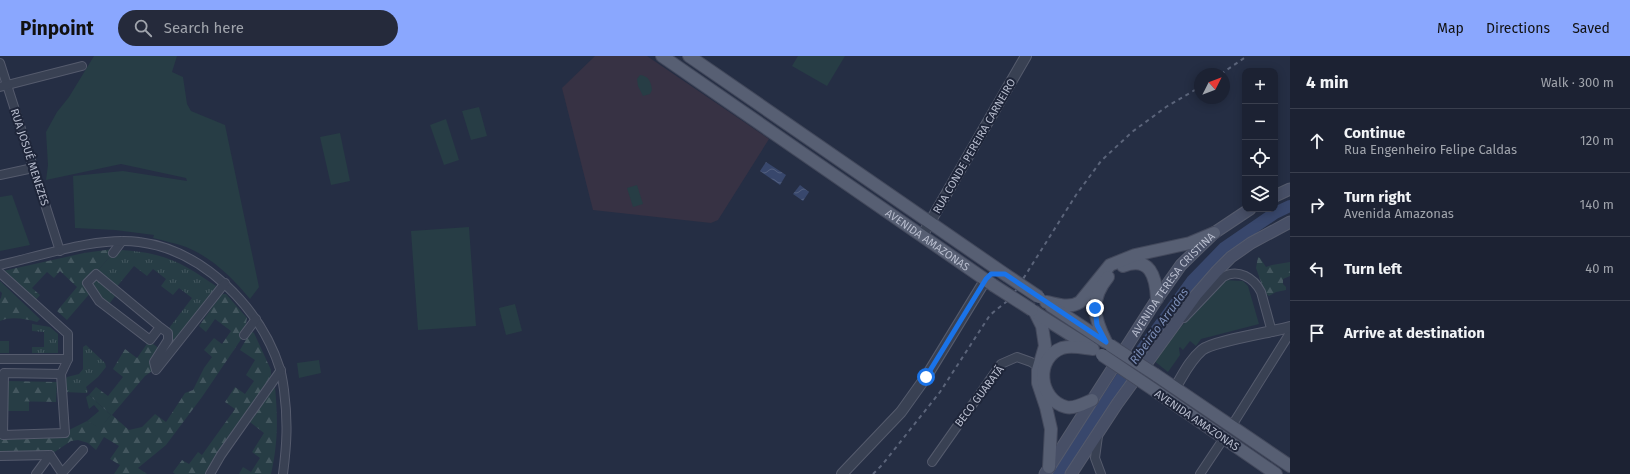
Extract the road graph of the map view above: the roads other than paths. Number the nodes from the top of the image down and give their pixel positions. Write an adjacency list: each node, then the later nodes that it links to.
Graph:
1 (662, 56): 15 (main road, AVENIDA AMAZONAS)
2 (689, 56): 13 (main road, AVENIDA AMAZONAS)
3 (1026, 56): 13 (street, RUA CONDE PEREIRA CARNEIRO)
4 (0, 63): 6 (street, RUA JOSUÉ MENEZES)
5 (82, 66): 6 (street)
6 (4, 86): 7 (street, RUA JOSUÉ MENEZES)
7 (33, 168): 8 (street); 17 (street, RUA JOSUÉ MENEZES)
8 (0, 175)
9 (1290, 189): 10 (main road)
10 (1278, 195)
11 (1246, 212): 14 (main road, AVENIDA TERESA CRISTINA)
12 (1290, 222): 33 (main road)
13 (930, 223): 15 (street, RUA CONDE PEREIRA CARNEIRO); 21 (main road, AVENIDA AMAZONAS)
14 (1214, 234): 24 (main road, AVENIDA TERESA CRISTINA); 25 (main road)
15 (922, 236): 22 (main road, AVENIDA AMAZONAS)
16 (122, 241): 17 (street); 18 (street); 23 (street)
17 (60, 251): 19 (street)
18 (113, 253)
19 (0, 265)
20 (0, 273): 37 (street)
21 (1006, 275): 22 (main road); 25 (main road, AVENIDA AMAZONAS, bridge)
22 (990, 282): 26 (main road, AVENIDA AMAZONAS, bridge); 56 (street)
23 (225, 283): 27 (street); 28 (street)
24 (1157, 298): 34 (main road); 42 (main road, AVENIDA TERESA CRISTINA)
25 (1042, 300): 34 (main road, AVENIDA AMAZONAS)
26 (1034, 311): 35 (main road, AVENIDA AMAZONAS); 38 (main road)
27 (256, 319): 32 (street); 39 (street)
28 (160, 327): 28 (street)
29 (1290, 327): 30 (street)
30 (1272, 332): 33 (street); 41 (street)
31 (1290, 333): 44 (street)
32 (244, 335)
33 (1164, 341): 45 (main road)
34 (1108, 344): 41 (main road, AVENIDA AMAZONAS, bridge)
35 (1098, 352): 42 (main road); 46 (main road, AVENIDA AMAZONAS, bridge)
36 (0, 359): 37 (street)
37 (68, 359): 40 (street)
38 (1039, 367): 50 (street, BECO GUARATÃ); 52 (main road)
39 (281, 370): 54 (street); 55 (street)
40 (61, 374): 43 (street); 43 (street)
41 (1175, 388): 44 (main road, AVENIDA AMAZONAS)
42 (1092, 400): 52 (main road, AVENIDA TERESA CRISTINA)
43 (2, 401)
44 (1232, 427): 51 (main road, AVENIDA AMAZONAS)
45 (1100, 428): 57 (main road); 58 (street)
46 (1224, 438): 59 (street); 60 (main road, AVENIDA AMAZONAS)
47 (83, 450): 48 (street)
48 (50, 455): 49 (street); 53 (street)
49 (0, 456)
50 (932, 462)
51 (1290, 466)
52 (1047, 471)
53 (36, 474)
54 (210, 474)
55 (283, 474)
56 (842, 474)
57 (1071, 474)
58 (1101, 474)
59 (1200, 474)
60 (1276, 474)

